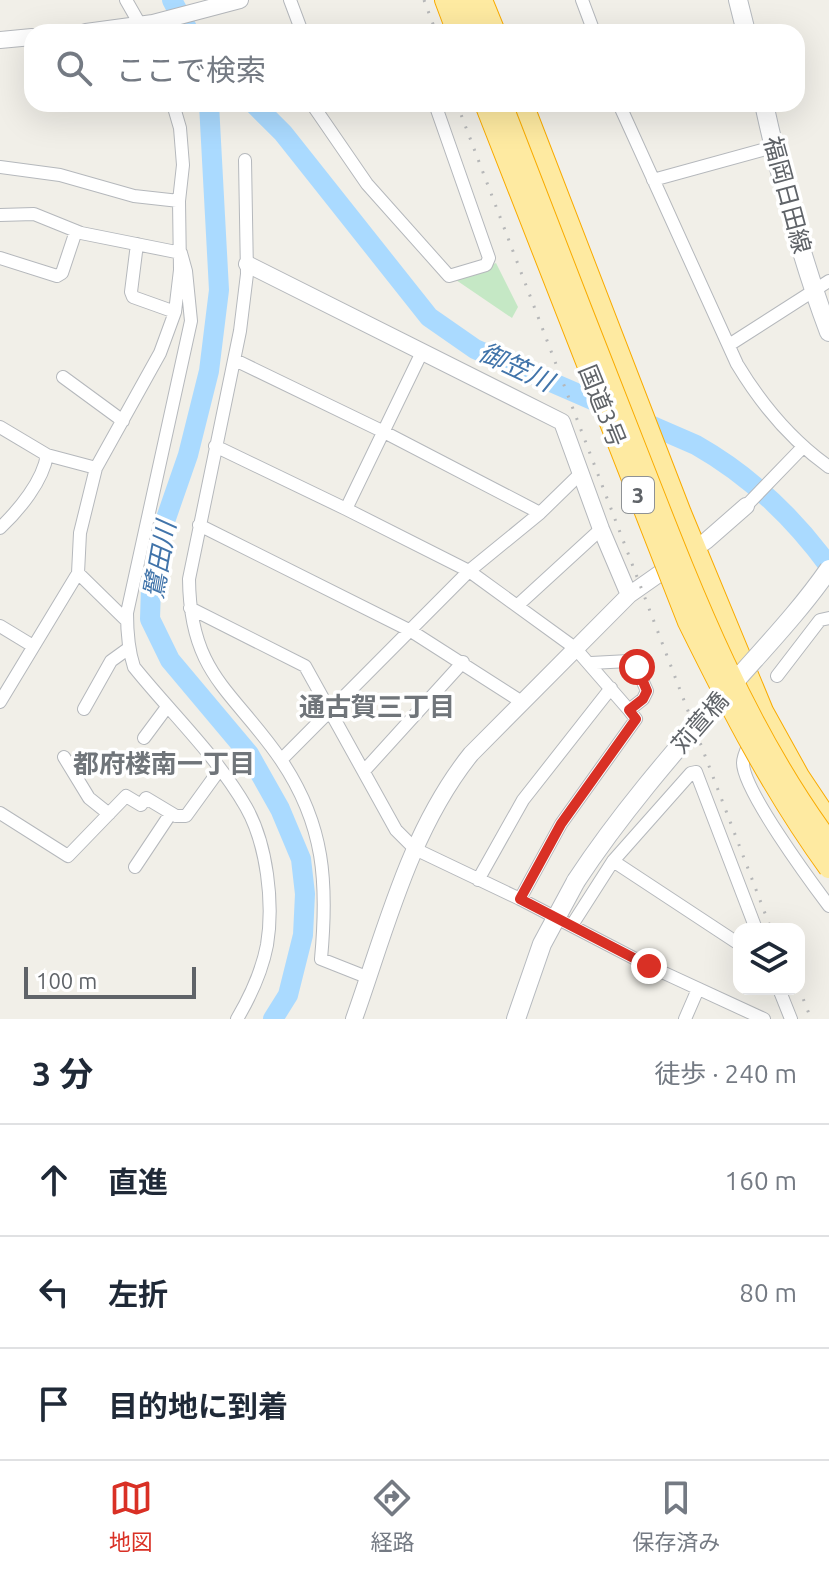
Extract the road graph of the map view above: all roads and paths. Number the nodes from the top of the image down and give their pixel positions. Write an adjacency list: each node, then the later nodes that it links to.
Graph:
1 (126, 0): 10 (street)
2 (240, 0): 11 (street)
3 (290, 0): 12 (street)
4 (445, 0): 13 (highway)
5 (462, 0): 14 (highway)
6 (482, 0): 15 (highway)
7 (496, 0): 16 (highway)
8 (582, 0): 17 (street)
9 (738, 0): 18 (main road)
10 (144, 24)
11 (156, 24)
12 (299, 24)
13 (454, 24)
14 (471, 24)
15 (492, 24)
16 (506, 24)
17 (591, 24)
18 (744, 24)
19 (24, 38): 20 (street)
20 (0, 40)
21 (175, 112): 34 (street)
22 (318, 112): 23 (street)
23 (438, 112)
24 (488, 112): 103 (highway, 国道3号 / 3, bridge)
25 (505, 112): 99 (highway, 国道3号 / 3, bridge)
26 (526, 112): 47 (highway, 3)
27 (540, 112): 47 (highway, 3)
28 (623, 112): 33 (street)
29 (766, 112): 30 (main road, 福岡日田線)
30 (773, 147): 33 (street); 41 (main road, 福岡日田線)
31 (245, 160): 40 (street)
32 (0, 167): 34 (street)
33 (653, 180): 44 (street)
34 (179, 201): 38 (street)
35 (0, 215): 36 (street)
36 (76, 231): 37 (street); 39 (street)
37 (137, 244): 38 (street); 42 (street)
38 (181, 253): 42 (street); 72 (street)
39 (0, 258)
40 (247, 264): 45 (street); 46 (street)
41 (821, 286): 43 (main road, 福岡日田線); 44 (street)
42 (175, 312): 49 (street)
43 (829, 332)
44 (729, 345): 53 (street)
45 (422, 352): 51 (street); 57 (street)
46 (235, 360): 51 (street); 52 (street)
47 (632, 368): 64 (highway, 3)
48 (63, 377): 49 (street)
49 (123, 421): 56 (street)
50 (0, 427): 54 (street)
51 (384, 432): 59 (street); 60 (street)
52 (215, 446): 59 (street); 61 (street)
53 (802, 448): 55 (street); 58 (street)
54 (47, 455): 56 (street); 62 (street)
55 (829, 467)
56 (96, 468): 67 (street)
57 (580, 474): 60 (street); 63 (street)
58 (746, 506): 64 (street)
59 (346, 509): 66 (street)
60 (540, 513): 66 (street)
61 (199, 525): 70 (street); 74 (street)
62 (0, 528)
63 (601, 529): 68 (street); 69 (street)
64 (701, 544): 68 (street); 88 (highway, 3); 94 (highway, 3)
65 (829, 569): 107 (main road, 苅萱橋, bridge)
66 (469, 571): 69 (street); 74 (street)
67 (78, 573): 72 (street); 75 (street)
68 (629, 595): 77 (street)
69 (518, 605): 77 (street)
70 (190, 608): 86 (street); 91 (street)
71 (829, 618): 80 (street)
72 (127, 621): 76 (street)
73 (0, 626): 75 (street)
74 (411, 631): 78 (street); 86 (street)
75 (33, 646): 82 (street)
76 (129, 648): 84 (street); 85 (street)
77 (575, 648): 79 (street); 83 (street)
78 (463, 662): 83 (street); 93 (street)
79 (591, 663): 81 (street); 87 (street)
80 (777, 676)
81 (611, 688): 87 (street); 104 (street)
82 (0, 702)
83 (522, 702): 100 (street)
84 (167, 707): 89 (street); 92 (street)
85 (84, 709)
86 (331, 710): 91 (street); 93 (street)
87 (629, 710): 105 (street)
88 (763, 711): 98 (highway, 3); 106 (street)
89 (144, 738)
90 (64, 757): 97 (street)
91 (281, 760): 110 (street)
92 (220, 769): 96 (street); 113 (street)
93 (364, 771): 100 (street)
94 (829, 807)
95 (0, 813): 97 (street)
96 (171, 813): 97 (street); 102 (street)
97 (109, 814)
98 (829, 821)
99 (829, 842)
100 (415, 849): 104 (street); 110 (street)
101 (613, 861): 107 (street); 108 (street); 109 (street)
102 (135, 867)
103 (829, 868)
104 (478, 880): 105 (street)
105 (520, 899): 107 (street)
106 (829, 906)
107 (564, 921): 111 (street); 115 (main road)
108 (754, 923)
109 (733, 940)
110 (369, 978): 114 (street)
111 (698, 989): 116 (street); 117 (street)
112 (781, 995): 118 (street)
113 (237, 1019)
114 (354, 1019)
115 (517, 1019)
116 (685, 1019)
117 (764, 1019)
118 (791, 1019)

